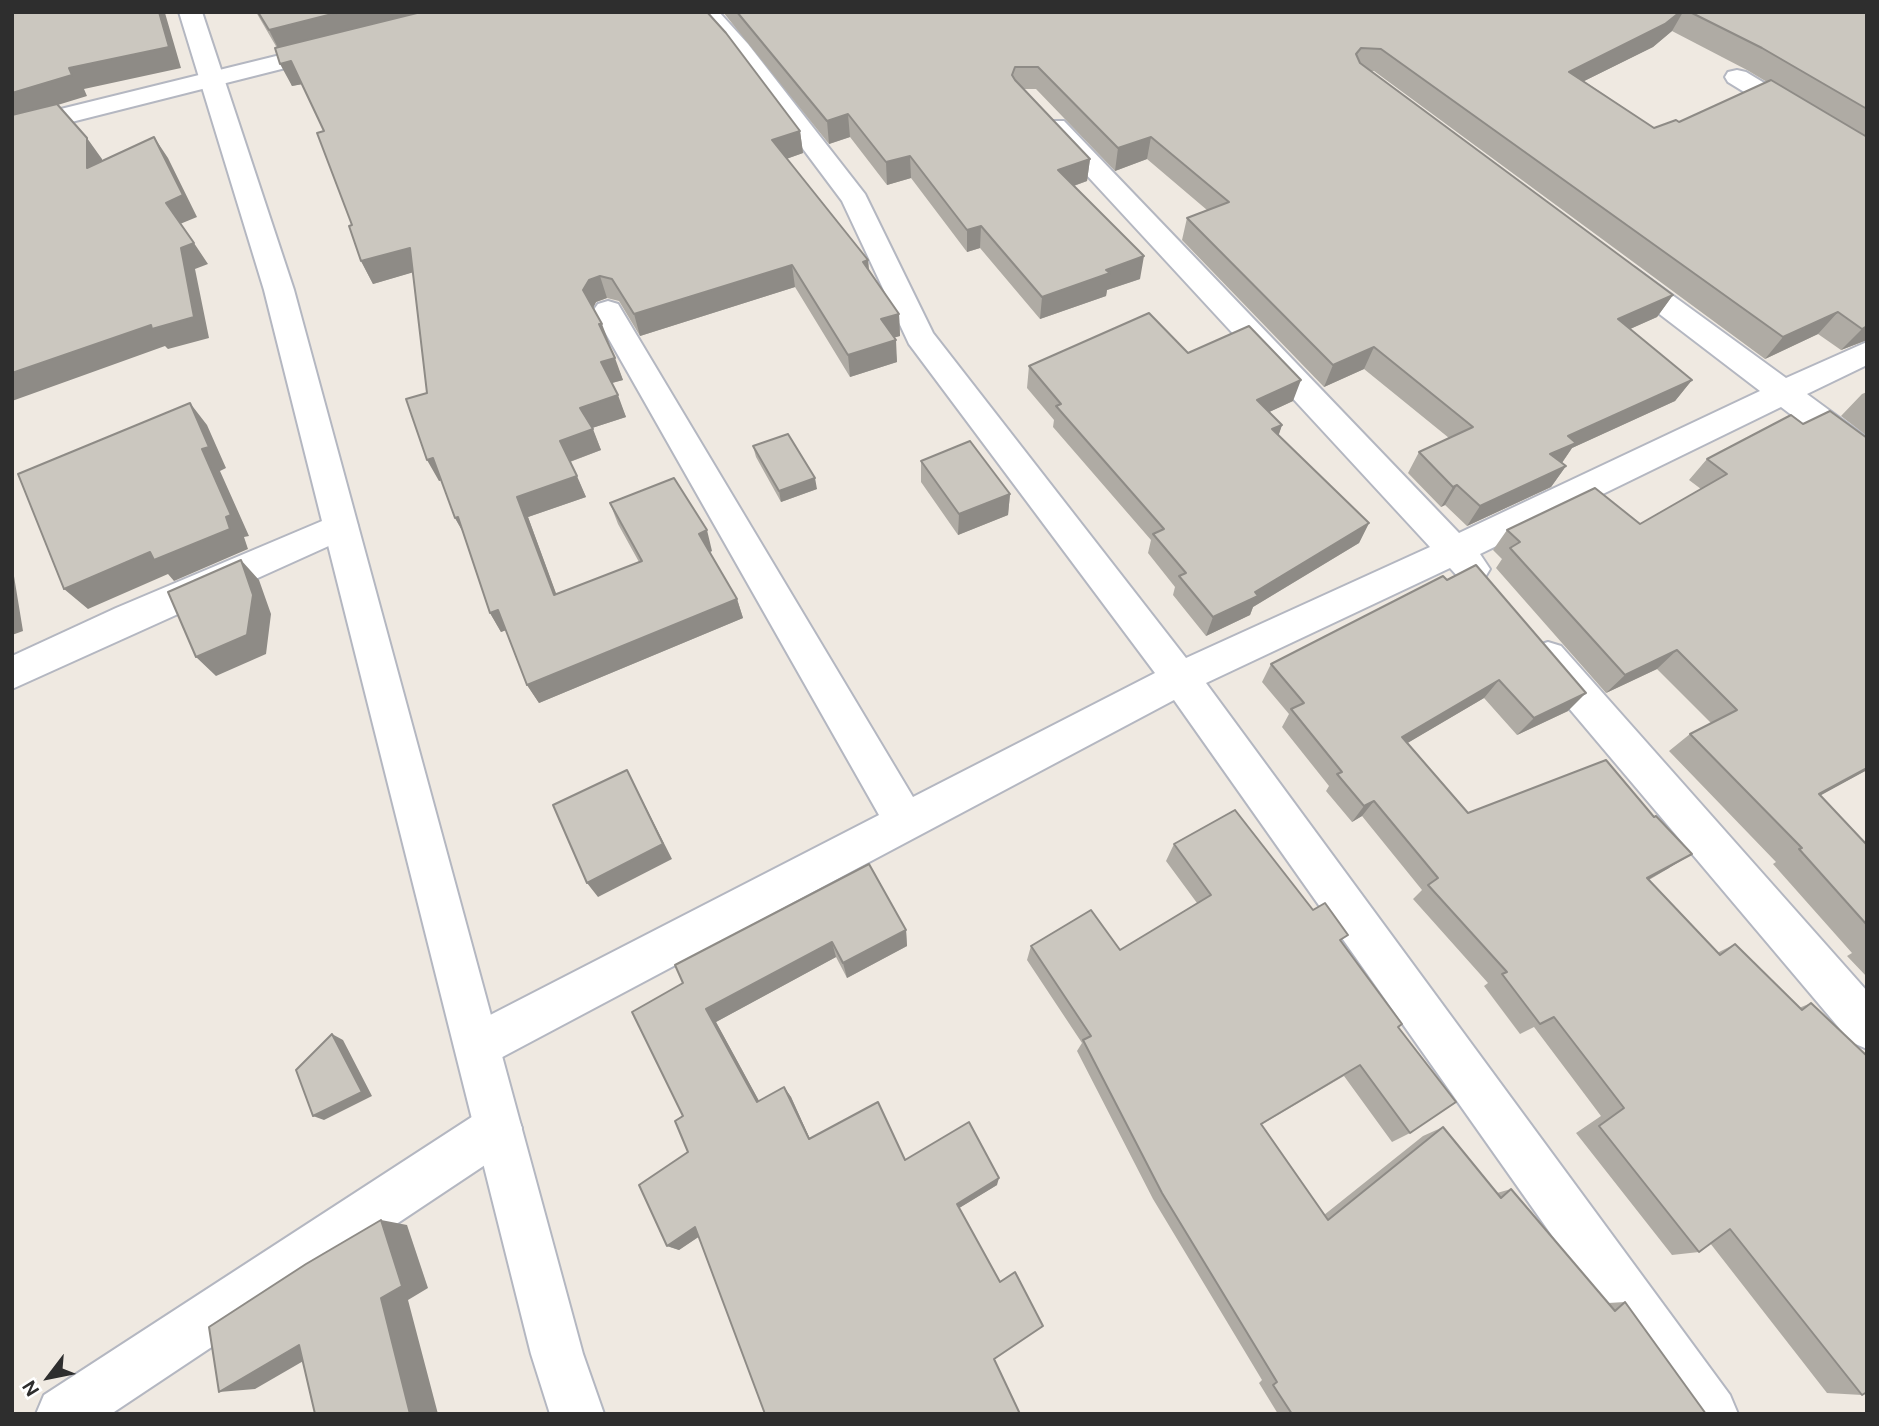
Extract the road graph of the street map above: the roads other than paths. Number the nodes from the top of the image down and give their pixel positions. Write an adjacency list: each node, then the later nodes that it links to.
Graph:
1 (190, 12): 5 (street)
2 (706, 12): 19 (street)
3 (358, 43): 5 (street)
4 (1737, 77): 8 (street)
5 (209, 81): 7 (street); 14 (street)
6 (1035, 106): 15 (street)
7 (12, 129)
8 (1867, 156)
9 (1606, 259): 12 (street)
10 (608, 311): 20 (street)
11 (1867, 352): 12 (street)
12 (1783, 391): 13 (street); 15 (street)
13 (1867, 455)
14 (341, 526): 18 (street); 22 (street)
15 (1456, 550): 16 (street); 19 (street)
16 (1492, 592)
17 (1529, 635): 21 (street)
18 (12, 673)
19 (1180, 678): 20 (street); 26 (street)
20 (905, 822): 22 (street)
21 (1867, 1026)
22 (477, 1046): 23 (street)
23 (498, 1128): 24 (street); 25 (street)
24 (63, 1414)
25 (577, 1414)
26 (1711, 1414)

